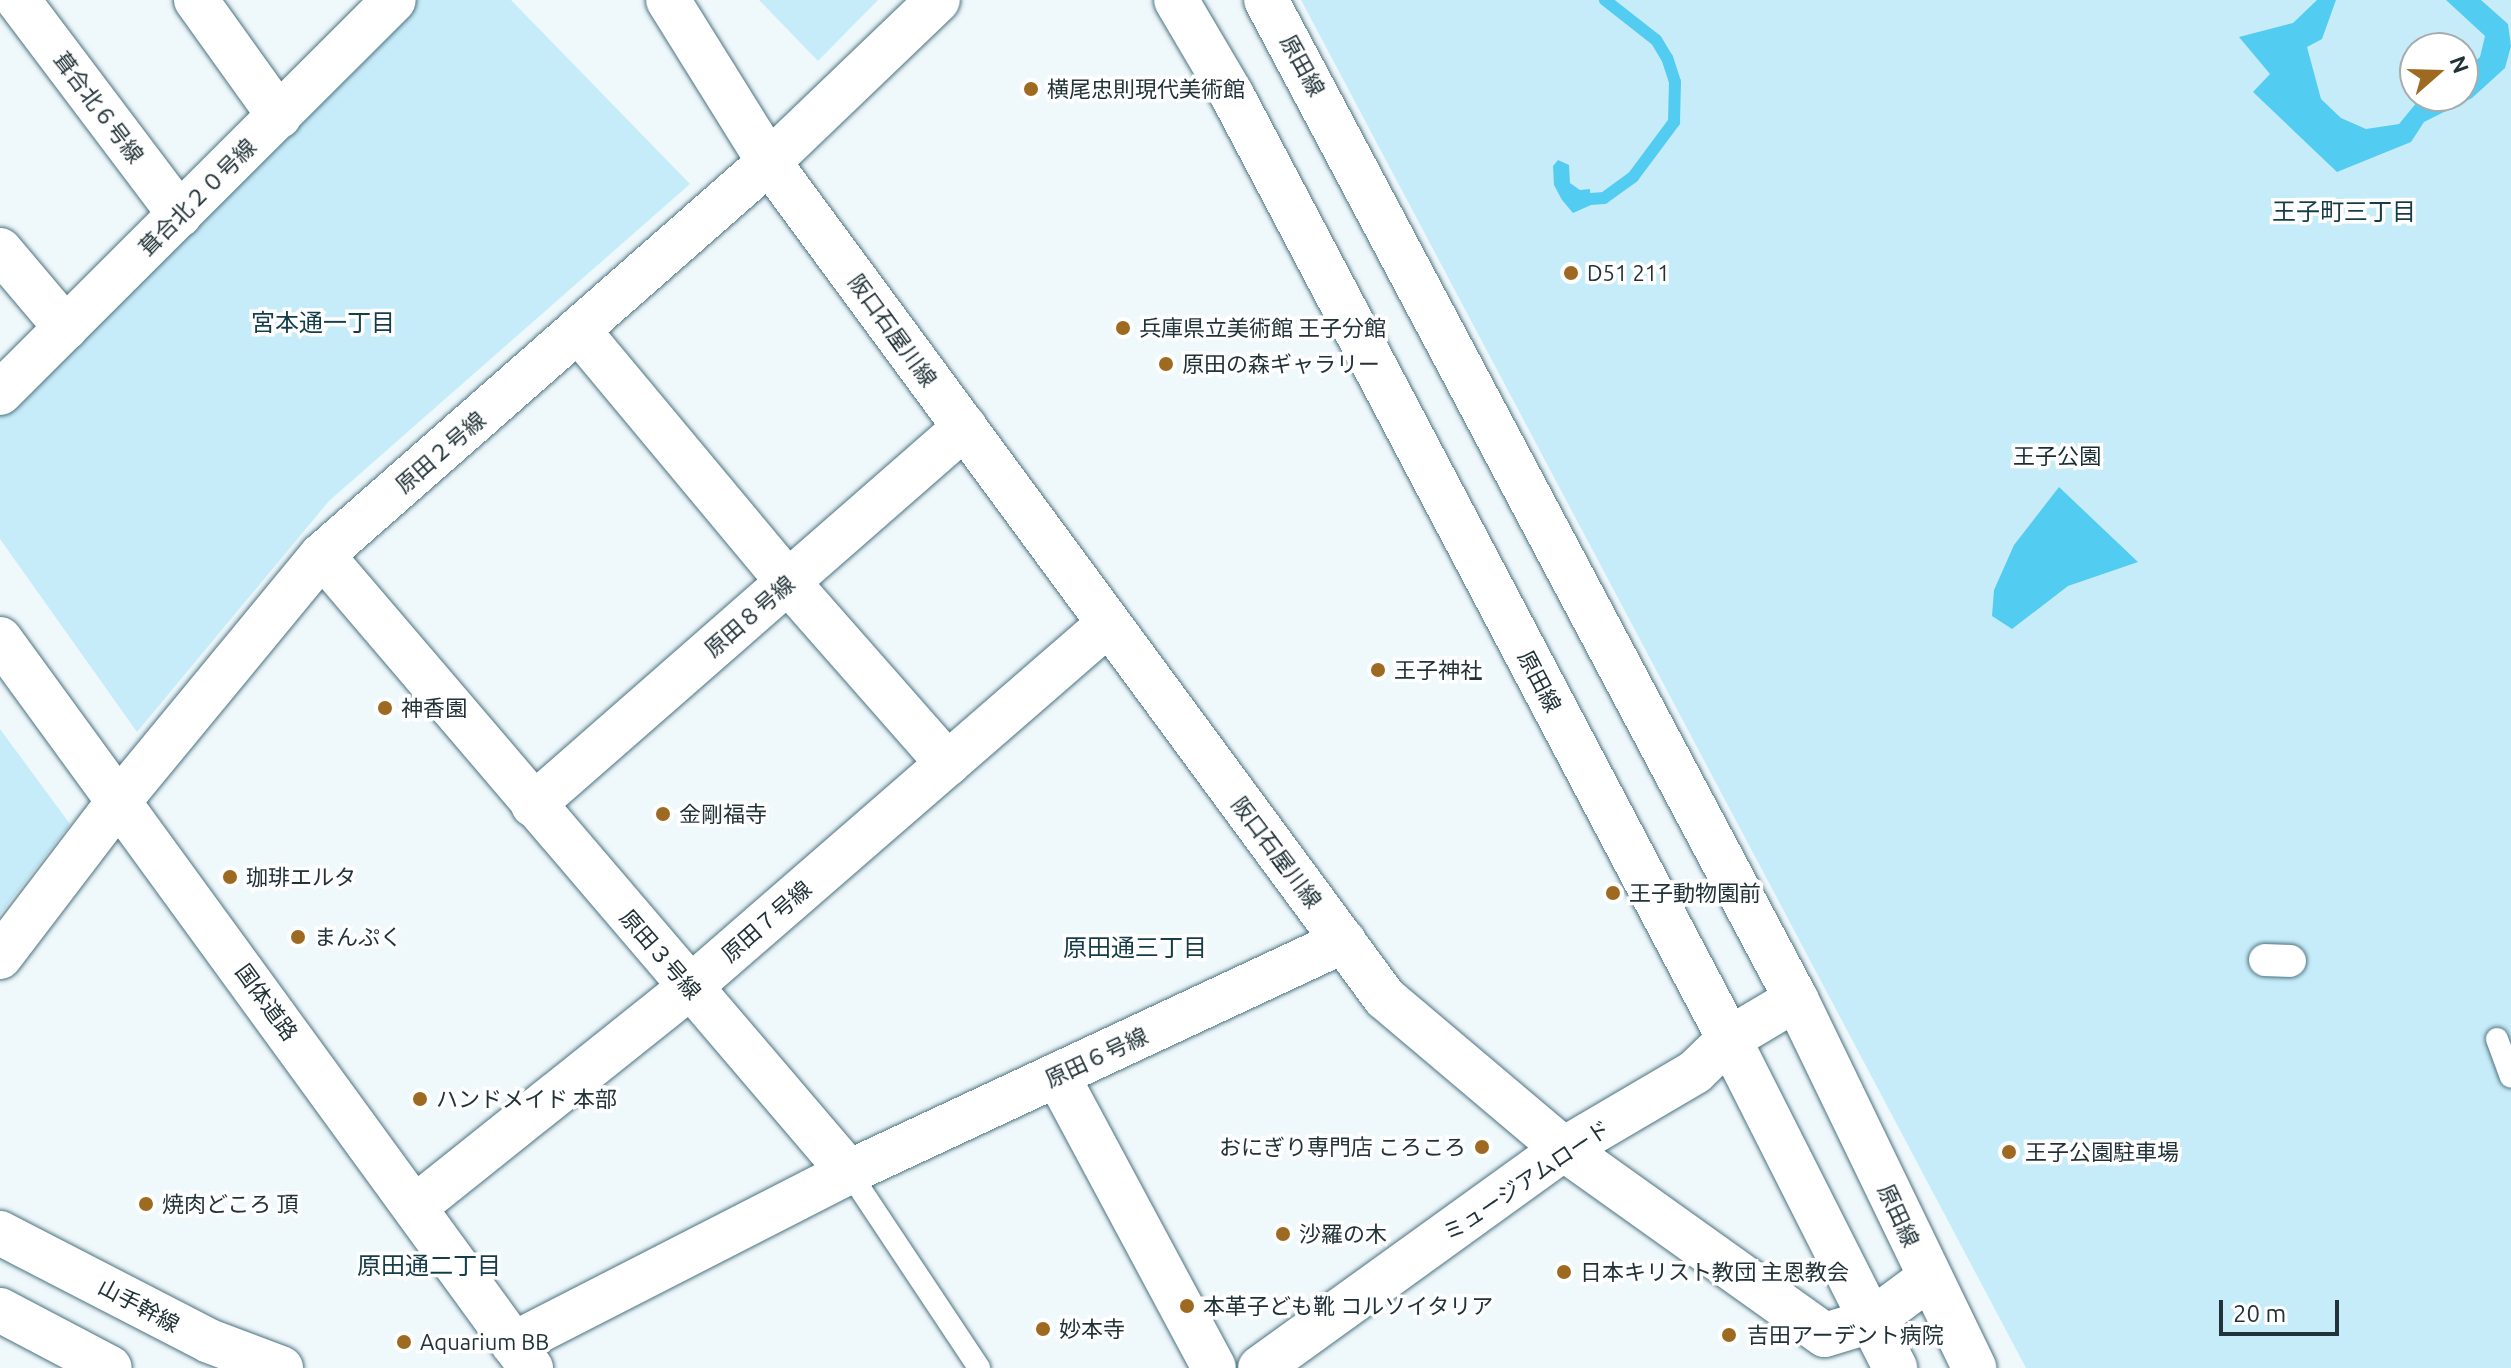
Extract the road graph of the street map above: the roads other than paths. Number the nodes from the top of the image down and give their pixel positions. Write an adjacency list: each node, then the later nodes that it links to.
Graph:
1 (18, 0): 10 (street, 葺合北６号線)
2 (196, 0): 8 (street)
3 (394, 0): 8 (street, 葺合北２０号線)
4 (668, 0): 9 (street, 阪口石屋川線)
5 (938, 0): 9 (street, 原田２号線)
6 (1176, 0): 27 (street, 原田線)
7 (1266, 0): 26 (street, 原田線)
8 (279, 116): 10 (street, 葺合北２０号線)
9 (769, 162): 13 (street, 原田２号線); 15 (street, 阪口石屋川線)
10 (180, 215): 12 (street, 葺合北２０号線)
11 (0, 250): 12 (street)
12 (66, 328): 14 (street, 葺合北２０号線)
13 (578, 330): 16 (street, 原田２号線); 17 (street)
14 (0, 393)
15 (965, 427): 17 (street, 原田８号線); 18 (street, 阪口石屋川線)
16 (322, 555): 21 (street, 原田２号線); 22 (street, 原田３号線)
17 (788, 582): 20 (street); 22 (street, 原田８号線)
18 (1107, 625): 20 (street, 原田７号線); 23 (street, 阪口石屋川線)
19 (0, 639): 21 (street, 国体道路)
20 (948, 764): 25 (street, 原田７号線)
21 (119, 801): 24 (street, 原田２号線); 33 (street, 国体道路)
22 (533, 805): 25 (street, 原田３号線)
23 (1344, 941): 29 (street, 原田６号線); 31 (street, 阪口石屋川線)
24 (0, 957)
25 (689, 988): 32 (street, 原田３号線); 33 (street, 原田７号線)
26 (1796, 999): 27 (street, ミュージアムロード); 35 (street, 原田線)
27 (1729, 1039): 31 (street, ミュージアムロード); 37 (street, 原田線)
28 (2497, 1039): 30 (lane)
29 (1057, 1075): 32 (street, 原田６号線); 43 (street)
30 (2511, 1077)
31 (1564, 1149): 38 (street, 阪口石屋川線); 44 (street, ミュージアムロード)
32 (849, 1172): 39 (street, 原田６号線); 42 (lane, 原田３号線)
33 (416, 1206): 39 (street, 国体道路)
34 (0, 1233): 41 (street, 山手幹線)
35 (1929, 1278): 37 (street, 阪口石屋川線); 46 (street, 原田線)
36 (0, 1310): 40 (street)
37 (1871, 1321): 38 (street, 阪口石屋川線); 45 (street, 原田線)
38 (1820, 1352)
39 (522, 1356)
40 (110, 1368)
41 (281, 1368)
42 (979, 1368)
43 (1214, 1368)
44 (1260, 1368)
45 (1895, 1368)
46 (1974, 1368)

